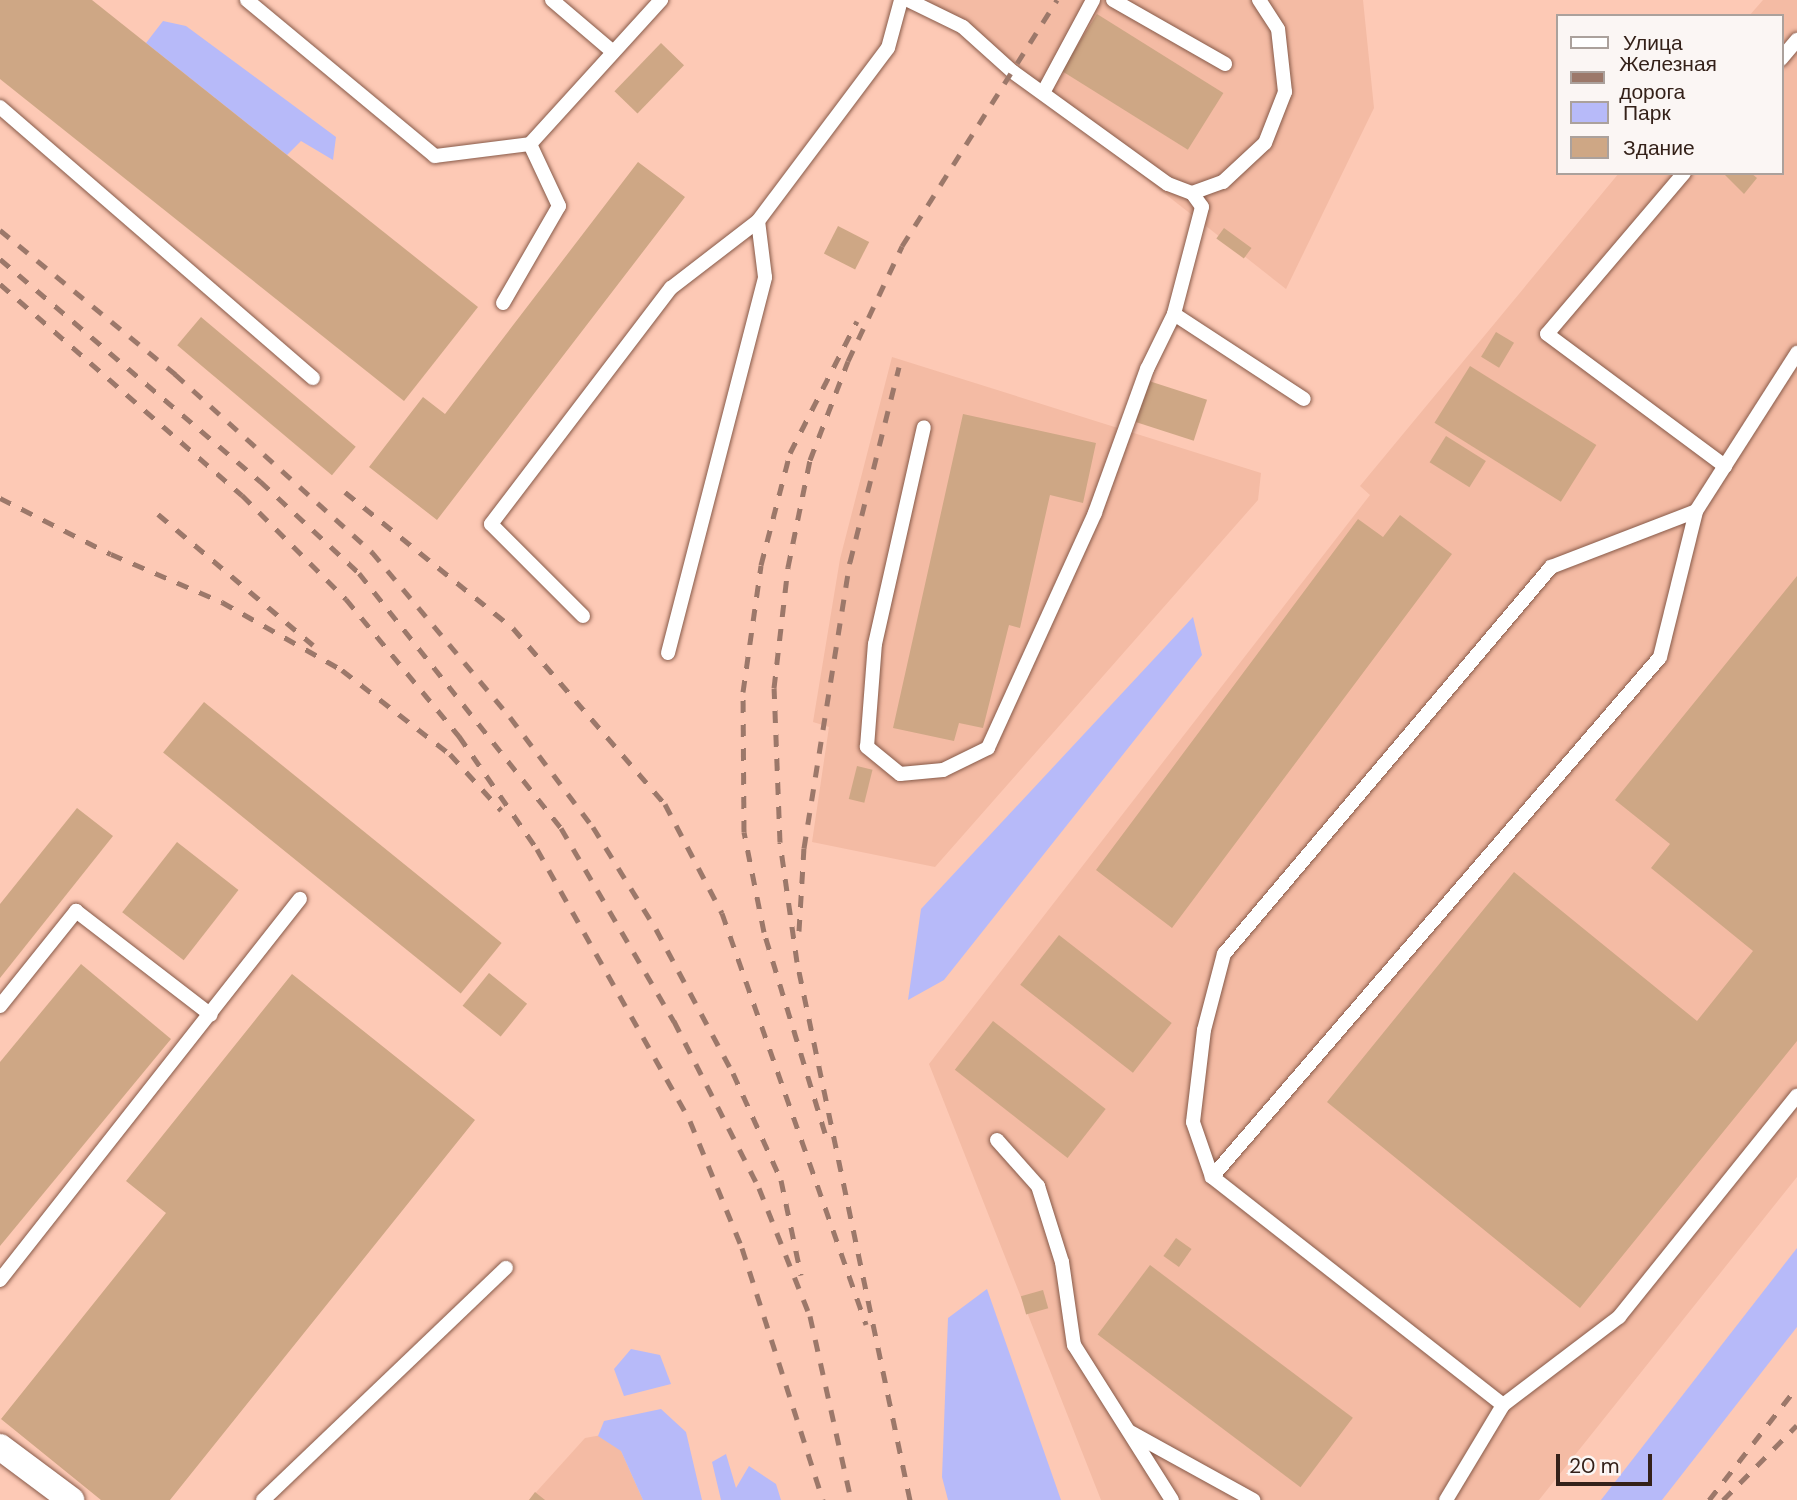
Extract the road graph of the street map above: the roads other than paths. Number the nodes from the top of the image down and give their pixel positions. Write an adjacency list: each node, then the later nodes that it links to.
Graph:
1 (247, 0): 15 (lane)
2 (552, 0): 10 (lane)
3 (661, 0): 10 (lane)
4 (901, 0): 18 (lane)
5 (908, 0): 13 (lane)
6 (1093, 0): 13 (lane)
7 (1113, 0): 12 (lane)
8 (1259, 0): 17 (lane)
9 (1797, 40): 11 (lane)
10 (613, 52): 15 (lane)
11 (1783, 57)
12 (1225, 64)
13 (1044, 93): 17 (lane)
14 (0, 107): 23 (lane)
15 (530, 144): 19 (lane)
16 (1682, 175): 26 (lane)
17 (1192, 192): 20 (lane)
18 (758, 220): 28 (lane); 29 (lane)
19 (503, 303)
20 (1174, 314): 24 (lane); 25 (lane)
21 (1797, 353): 22 (lane)
22 (1792, 374): 26 (lane)
23 (313, 378)
24 (1304, 399)
25 (924, 427)
26 (1725, 466): 27 (lane)
27 (1696, 511): 35 (lane); 35 (lane)
28 (583, 616)
29 (667, 653)
30 (300, 900): 32 (lane)
31 (0, 1006): 32 (lane)
32 (211, 1015): 37 (lane)
33 (1797, 1096): 38 (lane)
34 (997, 1140): 39 (lane)
35 (1212, 1177): 38 (lane)
36 (506, 1268): 42 (lane)
37 (0, 1280)
38 (1503, 1405): 45 (lane)
39 (1129, 1431): 43 (lane); 44 (lane)
40 (0, 1447): 41 (street)
41 (71, 1500)
42 (263, 1500)
43 (1172, 1500)
44 (1253, 1500)
45 (1446, 1500)

